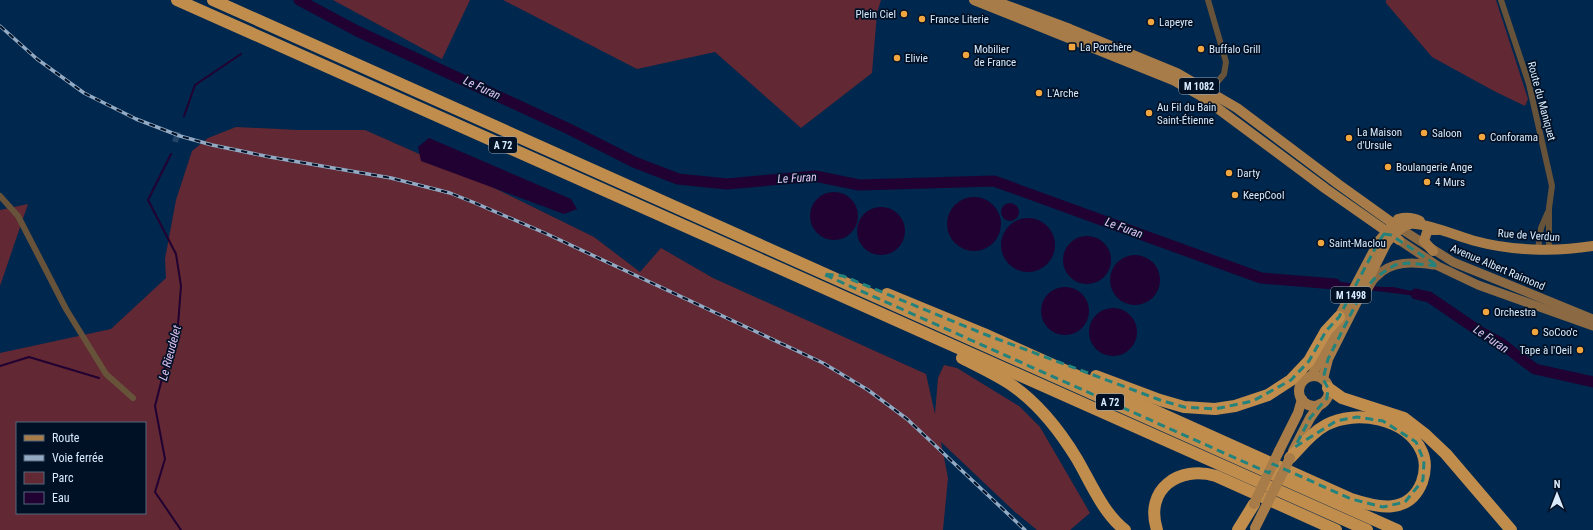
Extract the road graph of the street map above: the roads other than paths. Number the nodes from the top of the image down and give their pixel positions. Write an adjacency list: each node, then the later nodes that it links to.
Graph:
1 (177, 0): 26 (highway, A 72)
2 (213, 0): 20 (highway, A 72)
3 (974, 0): 7 (main road, M 1082)
4 (992, 0): 7 (main road, M 1082)
5 (1208, 0): 7 (street)
6 (1501, 0): 11 (street, Route du Maniquet)
7 (1206, 94): 8 (main road, M 1082); 9 (main road, M 1082)
8 (1253, 120): 9 (main road); 13 (main road, M 1082)
9 (1247, 130): 12 (main road, M 1082)
10 (0, 196): 29 (street)
11 (1550, 208): 16 (street, Route du Maniquet); 17 (street, Route du Maniquet)
12 (1361, 214): 13 (main road, M 1082); 13 (main road)
13 (1392, 230): 14 (main road, Rue de Verdun); 18 (main road, Avenue Albert Raimond); 19 (main road, Avenue Albert Raimond / M 1082); 21 (main road, M 1498); 22 (main road, M 1498)
14 (1442, 230): 16 (main road, Rue de Verdun); 18 (main road)
15 (1593, 246): 17 (main road, Rue de Verdun)
16 (1538, 249): 17 (main road, Rue de Verdun)
17 (1549, 250)
18 (1433, 251): 23 (main road, Avenue Albert Raimond)
19 (1438, 266): 21 (main road); 24 (main road, Avenue Albert Raimond / M 1082)
20 (823, 274): 25 (highway); 41 (highway, A 72)
21 (1362, 292): 28 (main road, M 1498)
22 (1339, 317): 25 (highway); 27 (main road, M 1498)
23 (1593, 319)
24 (1593, 326)
25 (984, 334): 32 (highway)
26 (936, 338): 35 (highway); 40 (highway, A 72)
27 (1312, 376): 28 (main road); 30 (main road)
28 (1326, 384): 31 (main road); 42 (highway)
29 (133, 398)
30 (1302, 399): 31 (main road); 33 (main road, bridge)
31 (1320, 404): 32 (main road)
32 (1290, 458): 34 (main road, bridge)
33 (1254, 504): 37 (highway); 38 (main road)
34 (1255, 529)
35 (1125, 530)
36 (1157, 530): 39 (highway)
37 (1238, 530)
38 (1243, 530)
39 (1336, 530)
40 (1367, 530)
41 (1396, 530)
42 (1510, 530)

